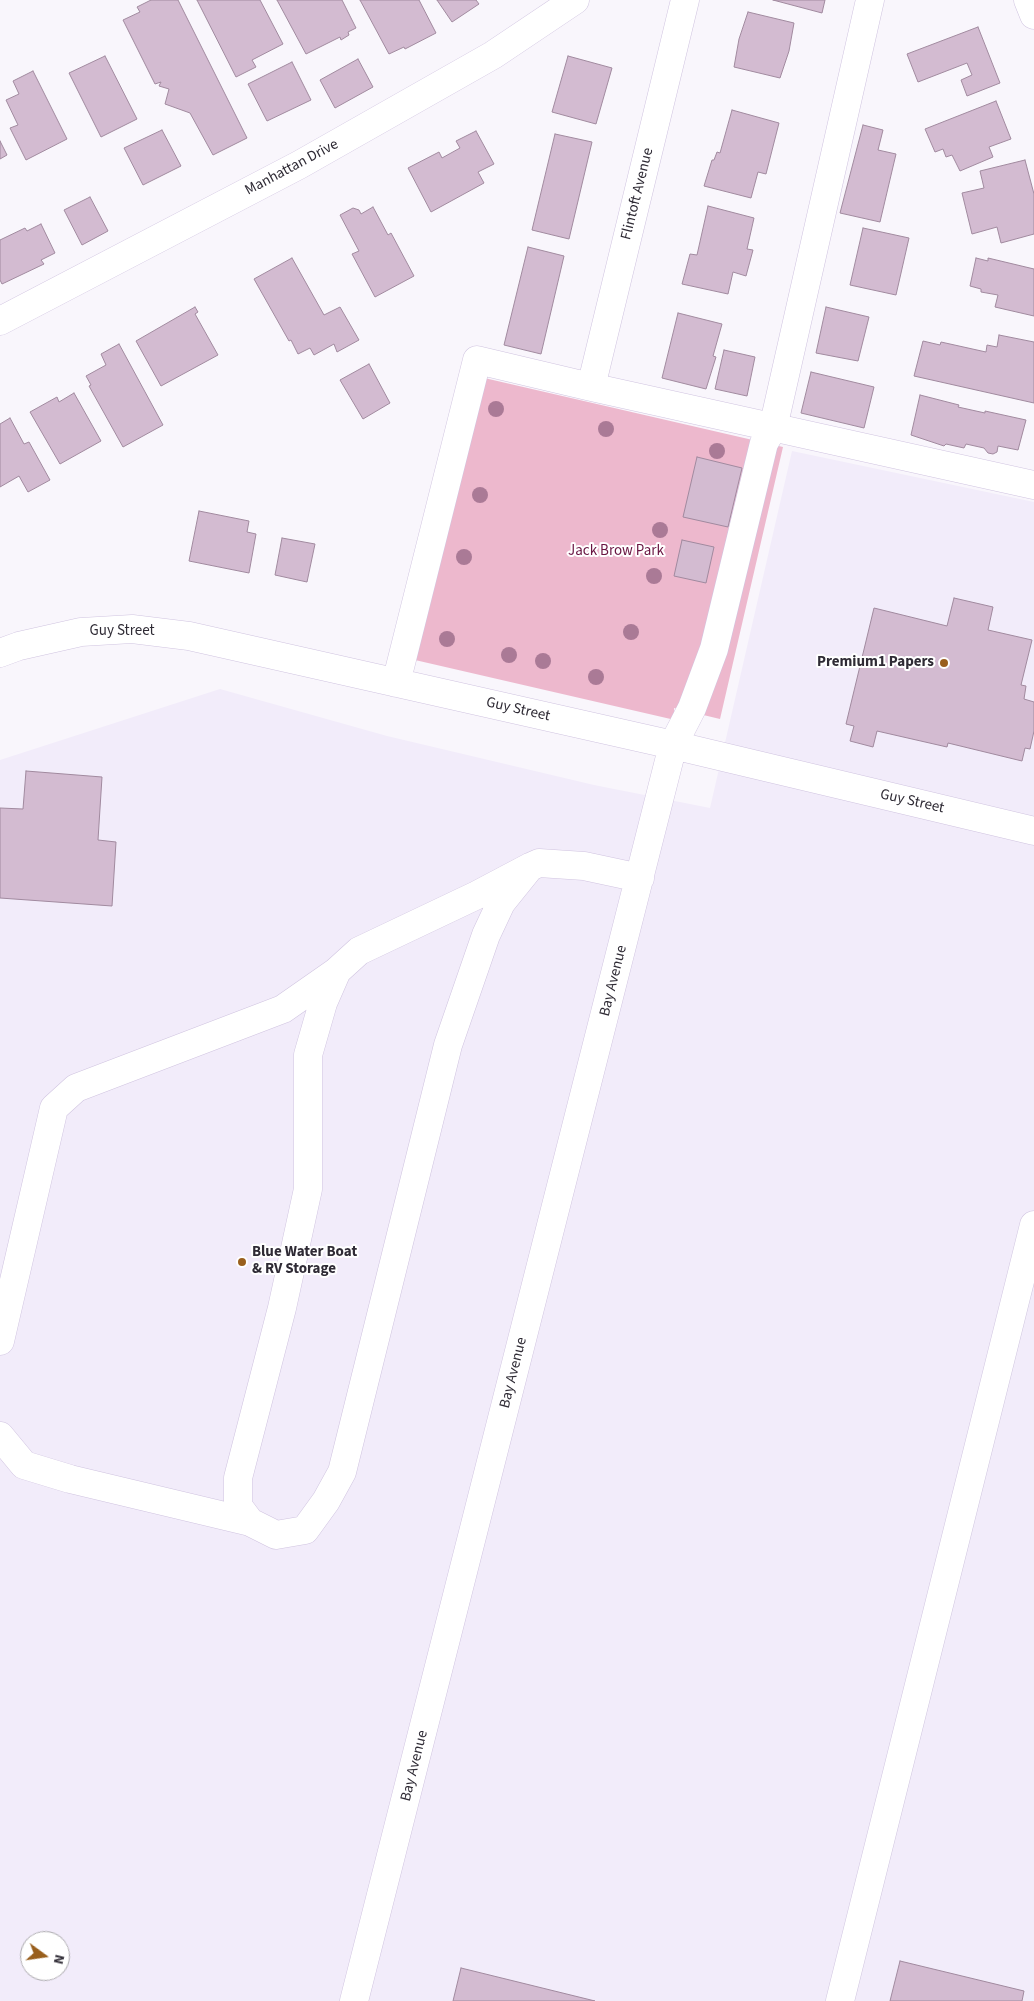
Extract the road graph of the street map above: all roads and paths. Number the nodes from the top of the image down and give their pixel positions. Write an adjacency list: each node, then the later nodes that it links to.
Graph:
1 (575, 0): 6 (street, Manhattan Drive)
2 (685, 0): 7 (street, Flintoft Avenue)
3 (870, 0): 8 (street, Bay Avenue)
4 (1028, 0): 5 (street)
5 (1034, 15)
6 (0, 321)
7 (591, 387): 8 (street); 11 (street)
8 (772, 428): 9 (street); 12 (street, Bay Avenue)
9 (1034, 485)
10 (0, 653): 11 (street, Guy Street)
11 (396, 683): 12 (street, Guy Street)
12 (674, 745): 13 (street, Guy Street); 15 (street, Bay Avenue)
13 (1034, 831)
14 (530, 867): 15 (street); 16 (street); 20 (street)
15 (640, 878): 21 (street, Bay Avenue)
16 (337, 971): 18 (street); 20 (street)
17 (1034, 1225): 22 (street)
18 (0, 1341)
19 (0, 1436): 20 (street)
20 (250, 1522)
21 (354, 2001)
22 (840, 2001)

